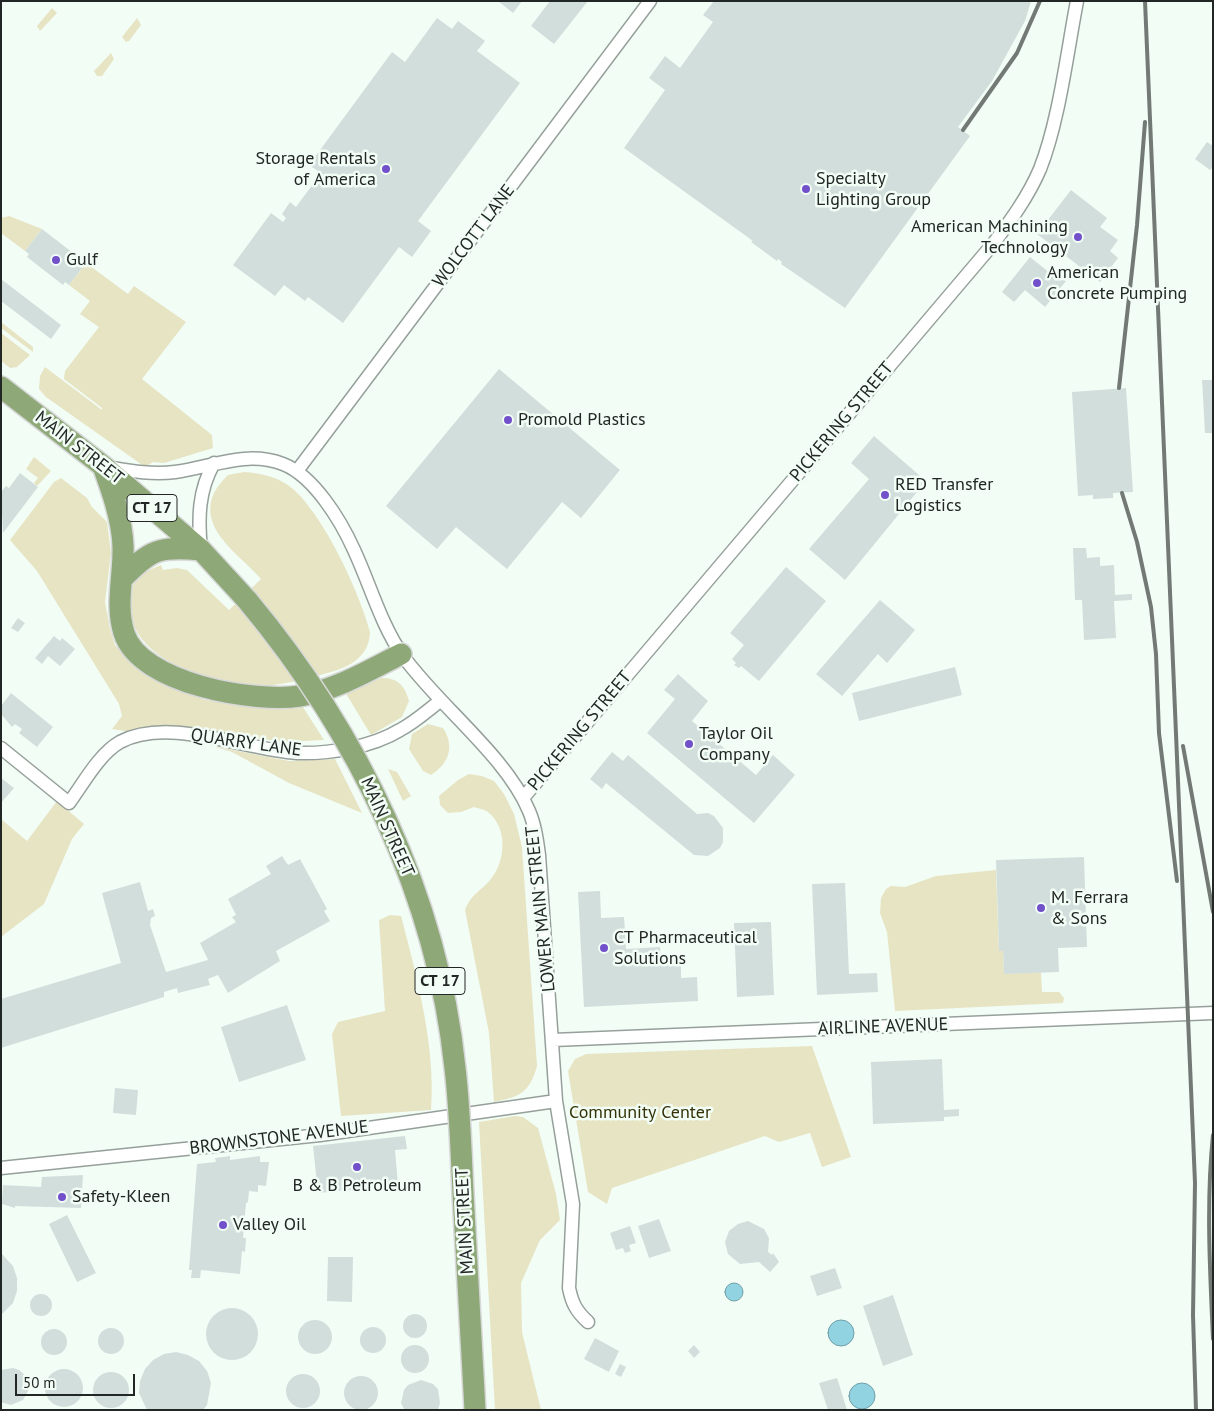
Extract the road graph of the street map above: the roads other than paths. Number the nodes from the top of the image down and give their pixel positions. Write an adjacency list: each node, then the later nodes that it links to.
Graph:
1 (650, 1): 6 (street, WOLCOTT LANE)
2 (1077, 1): 12 (street, PICKERING STREET)
3 (1, 387): 5 (highway, MAIN STREET / CT 17)
4 (214, 463): 5 (street, LOWER MAIN STREET); 6 (street, LOWER MAIN STREET); 7 (street)
5 (103, 466): 7 (highway, MAIN STREET / CT 17); 8 (highway)
6 (297, 471): 9 (street, LOWER MAIN STREET)
7 (201, 550): 8 (highway); 18 (highway, MAIN STREET / CT 17, bridge)
8 (122, 579): 9 (highway)
9 (401, 654): 10 (street, LOWER MAIN STREET)
10 (440, 701): 11 (street, QUARRY LANE); 12 (street, LOWER MAIN STREET)
11 (1, 748)
12 (523, 798): 14 (street, LOWER MAIN STREET)
13 (1213, 1012): 14 (street, AIRLINE AVENUE)
14 (553, 1040): 15 (street, LOWER MAIN STREET)
15 (556, 1101): 16 (street, BROWNSTONE AVENUE); 17 (street, LOWER MAIN STREET)
16 (1, 1168)
17 (588, 1322)
18 (475, 1410)

